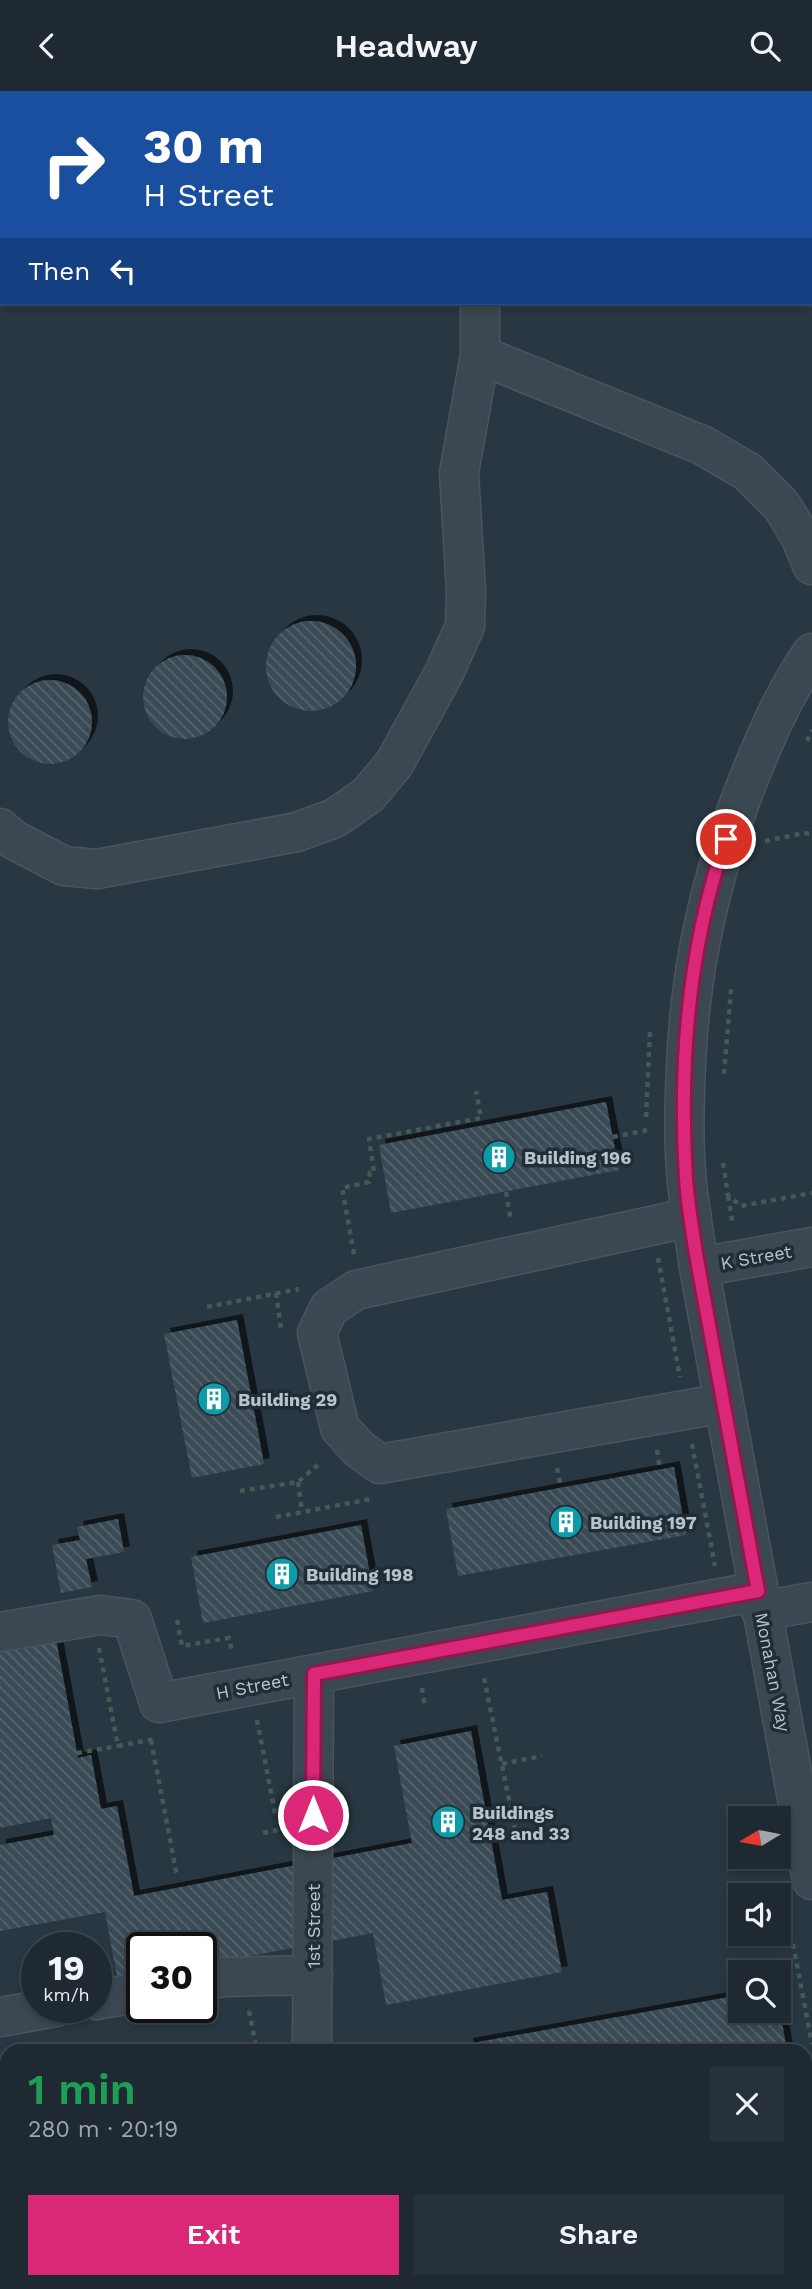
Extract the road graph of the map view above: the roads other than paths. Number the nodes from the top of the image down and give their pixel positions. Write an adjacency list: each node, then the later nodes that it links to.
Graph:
1 (480, 305): 2 (street)
2 (480, 355): 3 (street); 5 (street)
3 (812, 565)
4 (812, 653): 6 (street, Monahan Way)
5 (0, 828)
6 (692, 1217): 8 (street, Monahan Way); 9 (street)
7 (812, 1247): 8 (street, K Street)
8 (699, 1267): 9 (street, Monahan Way)
9 (724, 1403): 10 (street, Monahan Way)
10 (760, 1601): 11 (street, H Street); 13 (street, H Street); 14 (street, Monahan Way)
11 (812, 1602)
12 (0, 1632): 13 (street, H Street)
13 (314, 1674): 15 (street, 1st Street)
14 (812, 1880)
15 (313, 1975): 16 (street); 19 (street, 1st Street)
16 (217, 1978)
17 (21, 2013): 18 (street)
18 (0, 2017)
19 (313, 2044)

